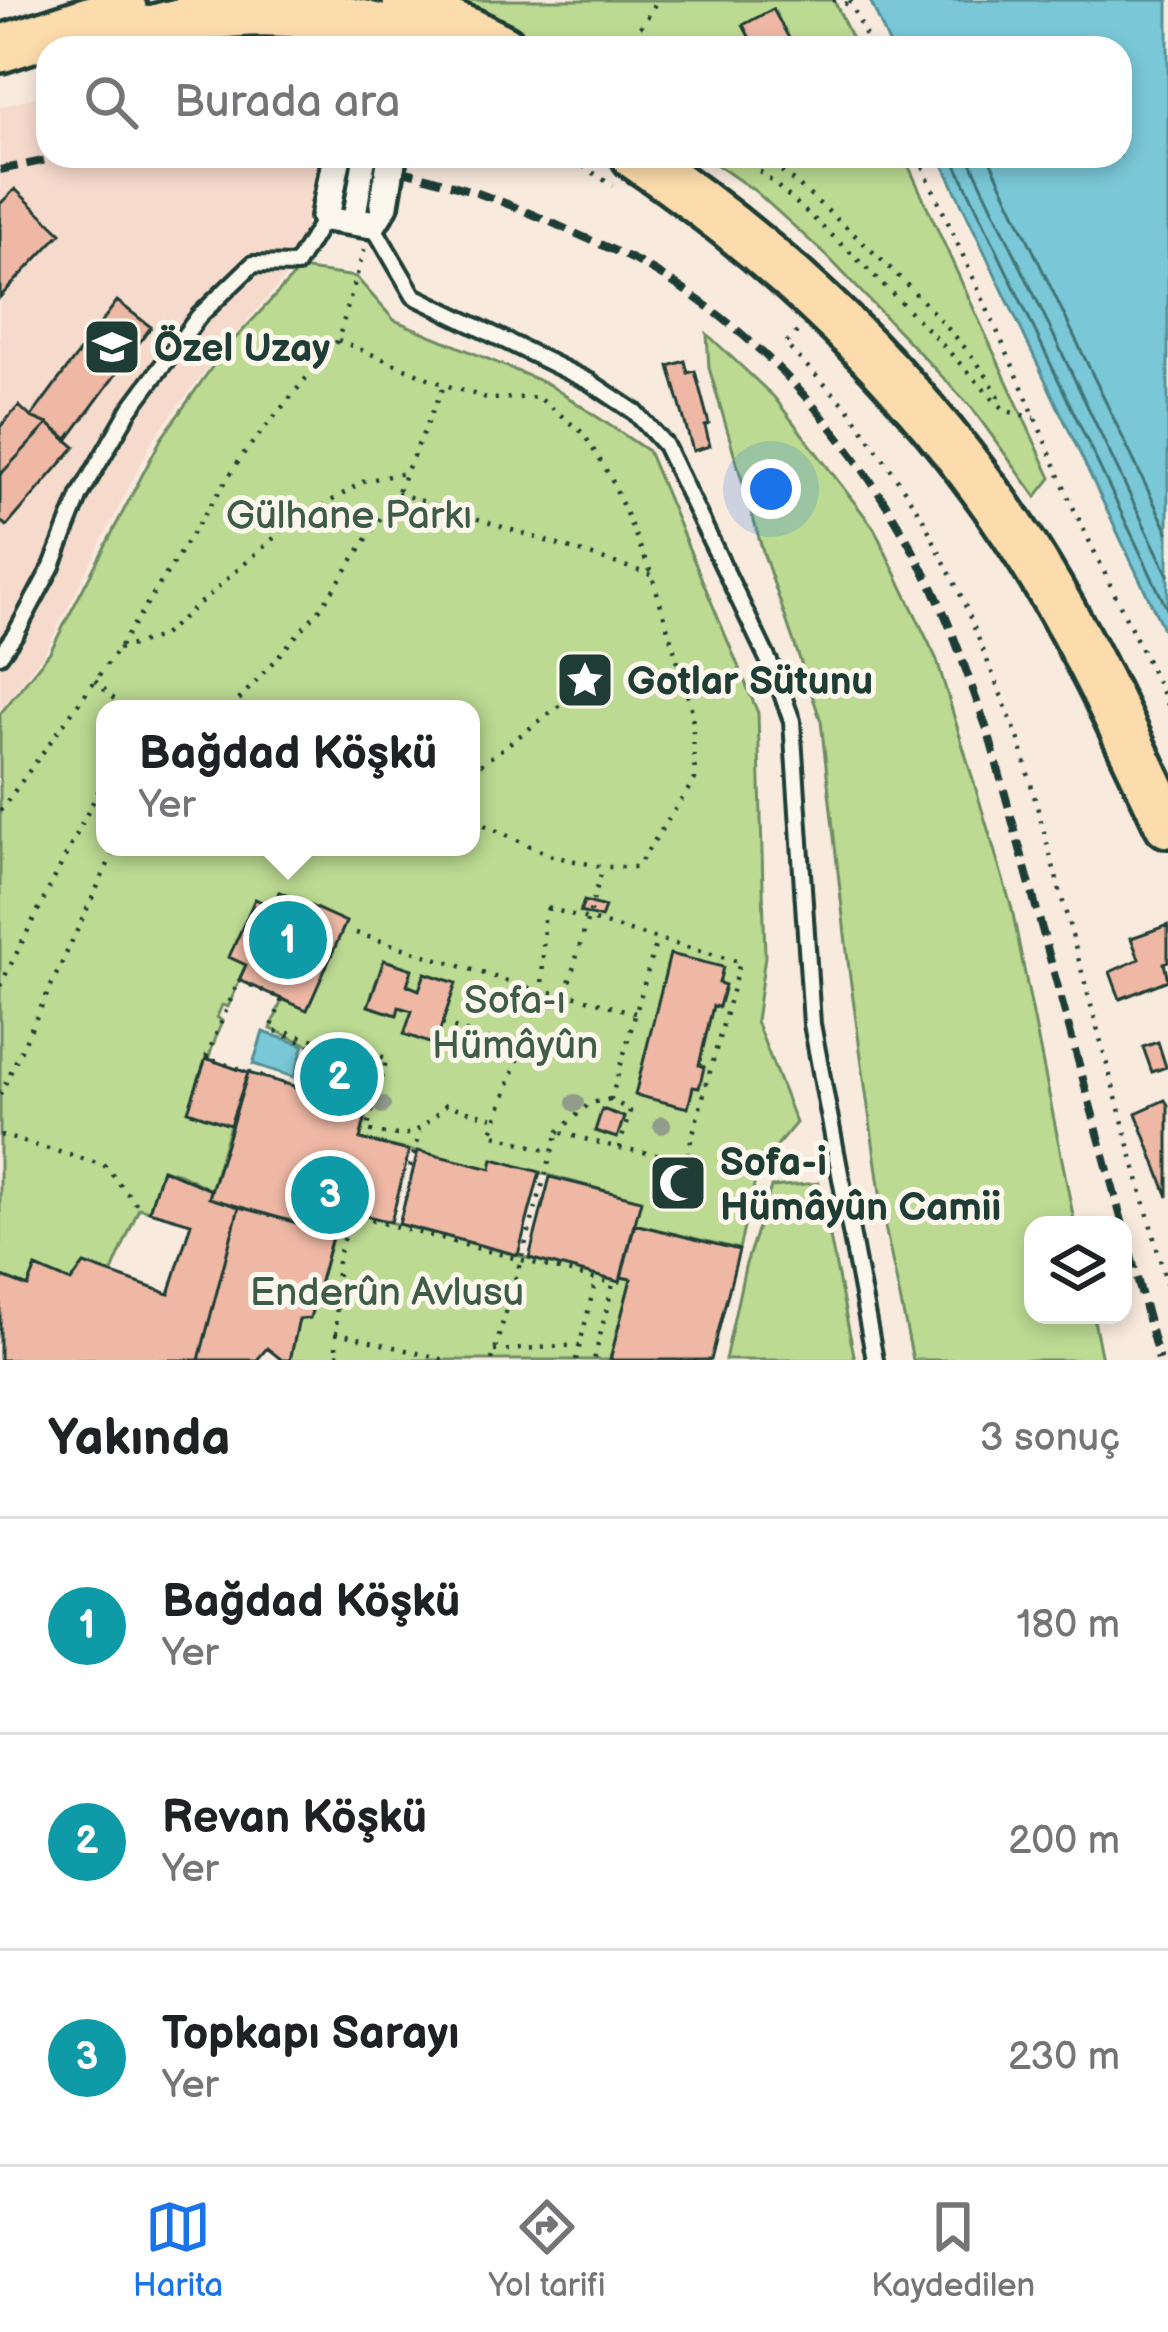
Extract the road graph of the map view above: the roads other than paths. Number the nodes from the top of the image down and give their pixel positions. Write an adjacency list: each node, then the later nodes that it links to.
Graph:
1 (121, 19): 2 (main road); 3 (main road)
2 (392, 30): 4 (main road)
3 (52, 36)
4 (479, 36)
5 (36, 40): 6 (main road)
6 (0, 49)
7 (36, 66): 8 (main road)
8 (0, 77)
9 (340, 168): 14 (street, bridge)
10 (362, 168): 14 (street, bridge)
11 (384, 168): 14 (street, bridge)
12 (697, 168): 16 (main road)
13 (625, 172): 17 (main road)
14 (353, 212): 15 (lane); 18 (lane)
15 (0, 655)
16 (1168, 763)
17 (1168, 824)
18 (875, 1360)

